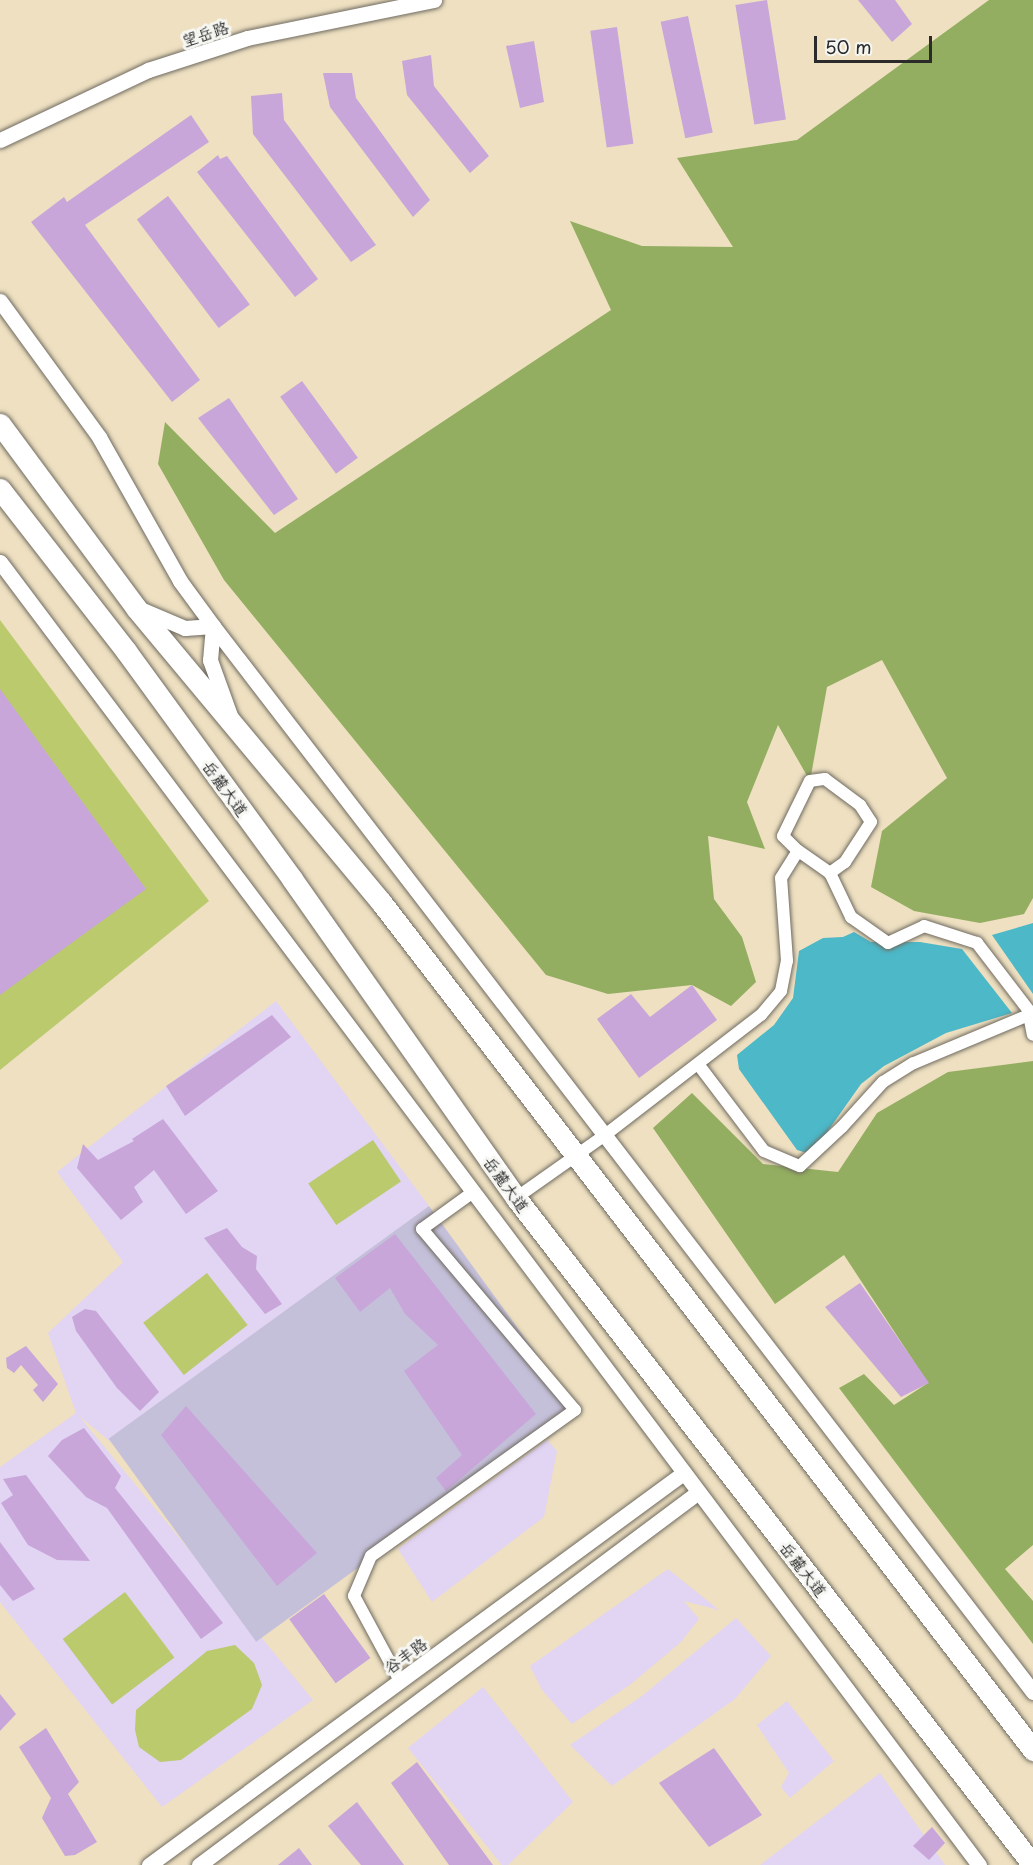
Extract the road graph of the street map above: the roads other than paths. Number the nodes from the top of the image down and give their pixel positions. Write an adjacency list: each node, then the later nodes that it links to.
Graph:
1 (434, 0): 2 (street, 望岳路)
2 (0, 140)
3 (0, 301): 8 (street)
4 (0, 424): 7 (highway)
5 (0, 489): 18 (highway, 岳麓大道)
6 (0, 562): 17 (street)
7 (136, 608): 8 (street); 9 (highway)
8 (213, 626): 9 (street); 15 (street)
9 (234, 727): 16 (highway)
10 (798, 850): 11 (street); 11 (street); 14 (street)
11 (830, 873): 12 (street)
12 (1031, 1016): 13 (street); 14 (street)
13 (1033, 1035)
14 (698, 1064): 15 (street)
15 (606, 1135): 16 (street); 22 (street)
16 (576, 1156): 18 (street); 23 (highway)
17 (471, 1193): 19 (street); 21 (street)
18 (516, 1198): 27 (highway, 岳麓大道)
19 (682, 1474): 20 (street); 21 (street, 谷丰路)
20 (697, 1493): 25 (street); 26 (street)
21 (400, 1681): 24 (street, 谷丰路)
22 (1033, 1692)
23 (1033, 1750)
24 (149, 1865)
25 (199, 1865)
26 (979, 1865)
27 (1033, 1865)

